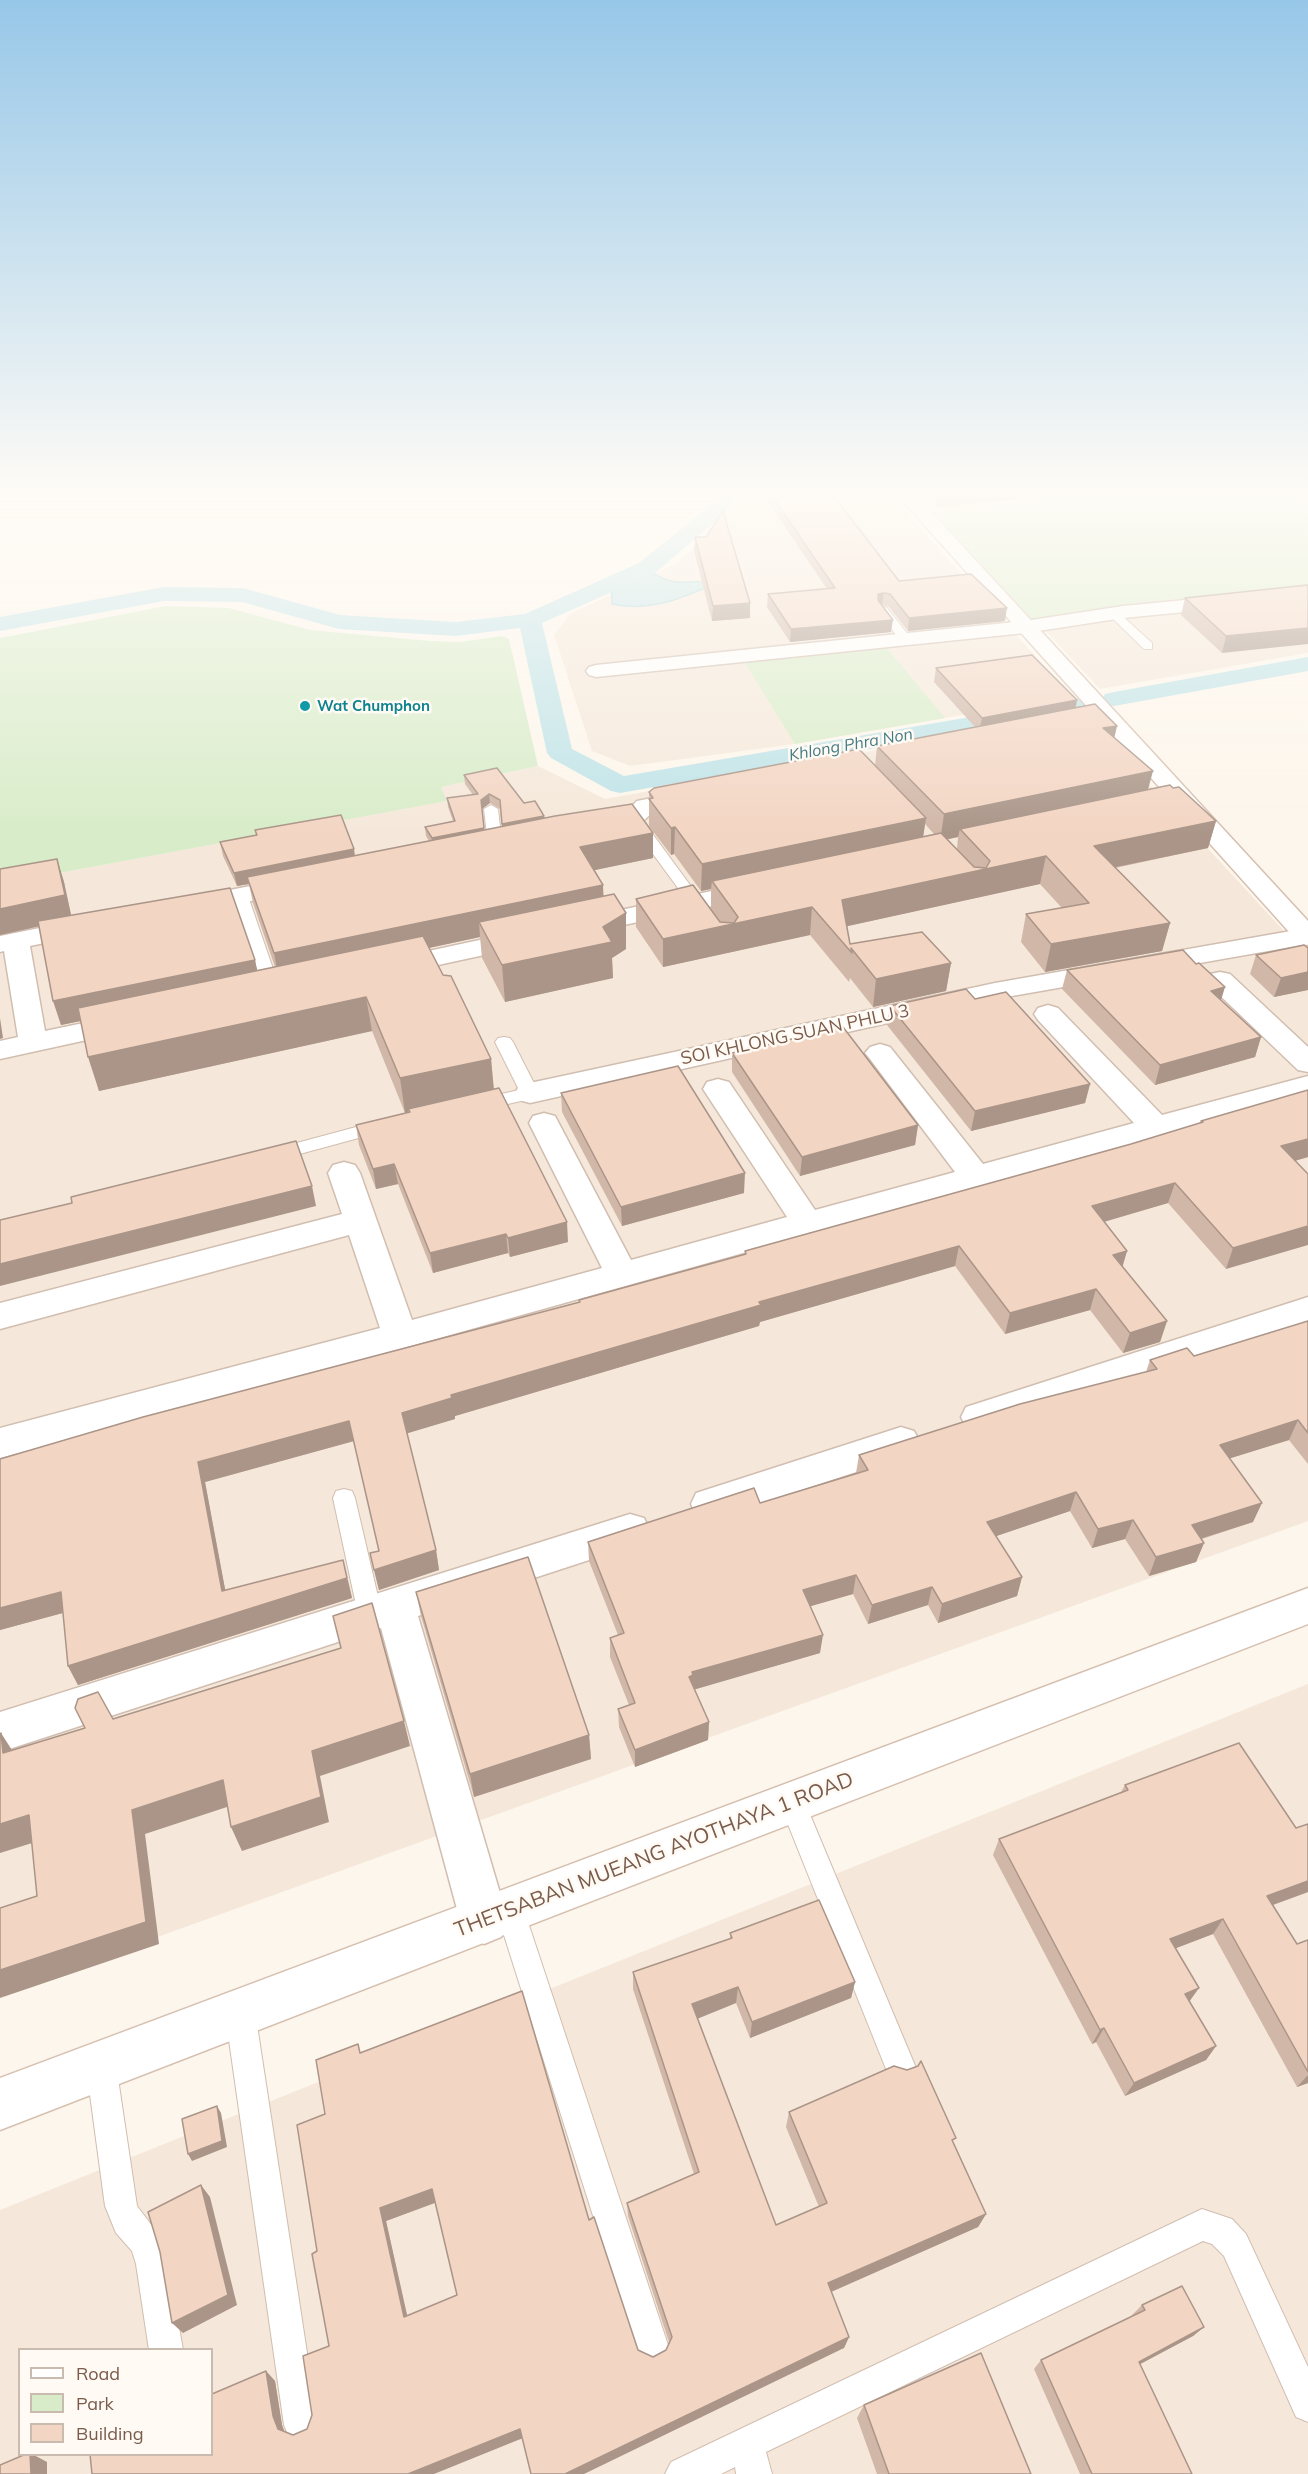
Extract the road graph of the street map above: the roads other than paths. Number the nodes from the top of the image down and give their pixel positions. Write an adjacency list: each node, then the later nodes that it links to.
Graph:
1 (1006, 605): 5 (street)
2 (1197, 605): 4 (street)
3 (883, 610): 6 (lane)
4 (1114, 614): 5 (street); 7 (lane)
5 (1025, 627): 6 (street); 20 (street)
6 (906, 640): 8 (street)
7 (1148, 646)
8 (596, 671)
9 (712, 793): 11 (street)
10 (491, 809): 13 (lane)
11 (633, 817): 12 (street); 17 (lane)
12 (576, 829)
13 (495, 845)
14 (321, 880): 16 (street)
15 (776, 885): 17 (street)
16 (240, 896): 18 (street); 24 (lane)
17 (702, 911): 22 (street)
18 (161, 912)
19 (105, 923): 21 (street)
20 (1308, 937): 34 (street, SOI KHLONG SUAN PHLU 3)
21 (8, 943): 28 (street)
22 (364, 973)
23 (1220, 980): 31 (street)
24 (273, 992)
25 (1048, 1014): 38 (street)
26 (147, 1019): 28 (street)
27 (504, 1042): 34 (lane)
28 (33, 1043): 29 (street)
29 (0, 1050)
30 (880, 1053): 41 (street)
31 (1308, 1063)
32 (1308, 1085): 38 (street)
33 (718, 1089): 43 (street)
34 (531, 1093): 35 (lane)
35 (460, 1108)
36 (402, 1121): 39 (lane)
37 (544, 1123): 44 (street)
38 (1156, 1127): 41 (street)
39 (255, 1160)
40 (344, 1173): 42 (street)
41 (976, 1177): 43 (street)
42 (360, 1221): 46 (street); 47 (street)
43 (807, 1223): 44 (street)
44 (622, 1275): 47 (street)
45 (1308, 1310): 51 (street)
46 (0, 1316)
47 (400, 1336): 48 (street)
48 (0, 1443)
49 (344, 1498): 51 (lane)
50 (1308, 1606): 53 (street, THETSABAN MUEANG AYOTHAYA 1 ROAD)
51 (383, 1610): 52 (street); 54 (street)
52 (0, 1732)
53 (792, 1802): 54 (street, THETSABAN MUEANG AYOTHAYA 1 ROAD); 57 (lane)
54 (497, 1915): 55 (street, THETSABAN MUEANG AYOTHAYA 1 ROAD); 60 (lane)
55 (240, 2012): 56 (street, THETSABAN MUEANG AYOTHAYA 1 ROAD); 62 (lane)
56 (101, 2065): 58 (street, THETSABAN MUEANG AYOTHAYA 1 ROAD); 59 (lane)
57 (901, 2068)
58 (0, 2104)
59 (166, 2348)
60 (652, 2348)
61 (1308, 2405): 63 (lane)
62 (301, 2426)
63 (750, 2459): 64 (lane)
64 (682, 2474)

